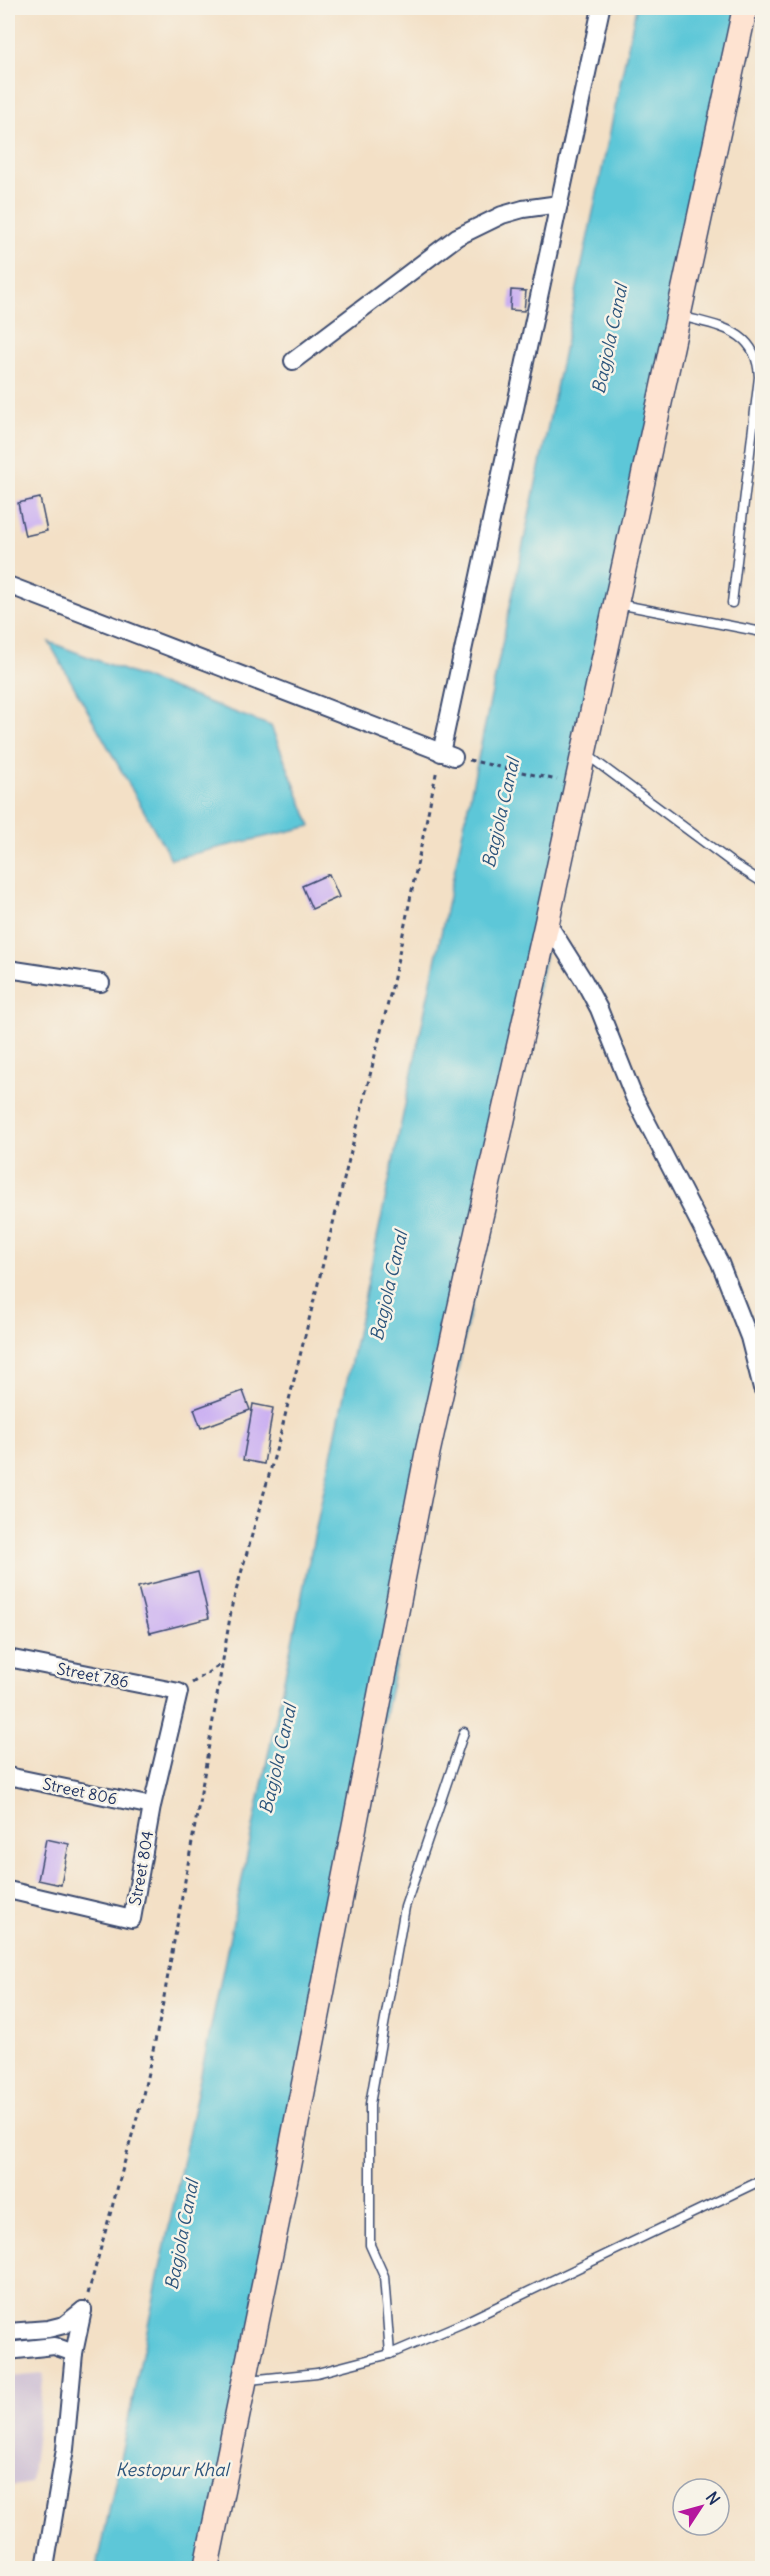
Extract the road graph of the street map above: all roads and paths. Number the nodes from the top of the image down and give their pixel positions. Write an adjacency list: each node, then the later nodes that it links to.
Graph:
1 (601, 8): 3 (street)
2 (745, 8): 4 (street)
3 (559, 204): 5 (street); 11 (street)
4 (677, 316): 7 (street); 8 (lane)
5 (294, 361)
6 (8, 585): 11 (street)
7 (615, 603): 9 (lane); 10 (street)
8 (732, 603)
9 (762, 632)
10 (584, 752): 12 (street); 13 (lane)
11 (448, 755): 12 (path); 19 (path)
12 (571, 782): 14 (street)
13 (762, 882)
14 (547, 922): 17 (street); 31 (street)
15 (8, 969): 16 (street)
16 (101, 983)
17 (762, 1388)
18 (8, 1658): 20 (street, Street 786)
19 (221, 1664): 20 (path); 26 (path)
20 (178, 1692): 23 (street, Street 804)
21 (464, 1732): 30 (lane)
22 (8, 1776): 23 (street, Street 806)
23 (152, 1806): 24 (street, Street 804)
24 (8, 1890)
25 (762, 2180): 30 (lane)
26 (83, 2310): 27 (street); 29 (street)
27 (8, 2332)
28 (8, 2351): 29 (street)
29 (74, 2353): 32 (street)
30 (390, 2354): 31 (lane)
31 (245, 2380): 33 (street)
32 (45, 2568)
33 (206, 2568)

